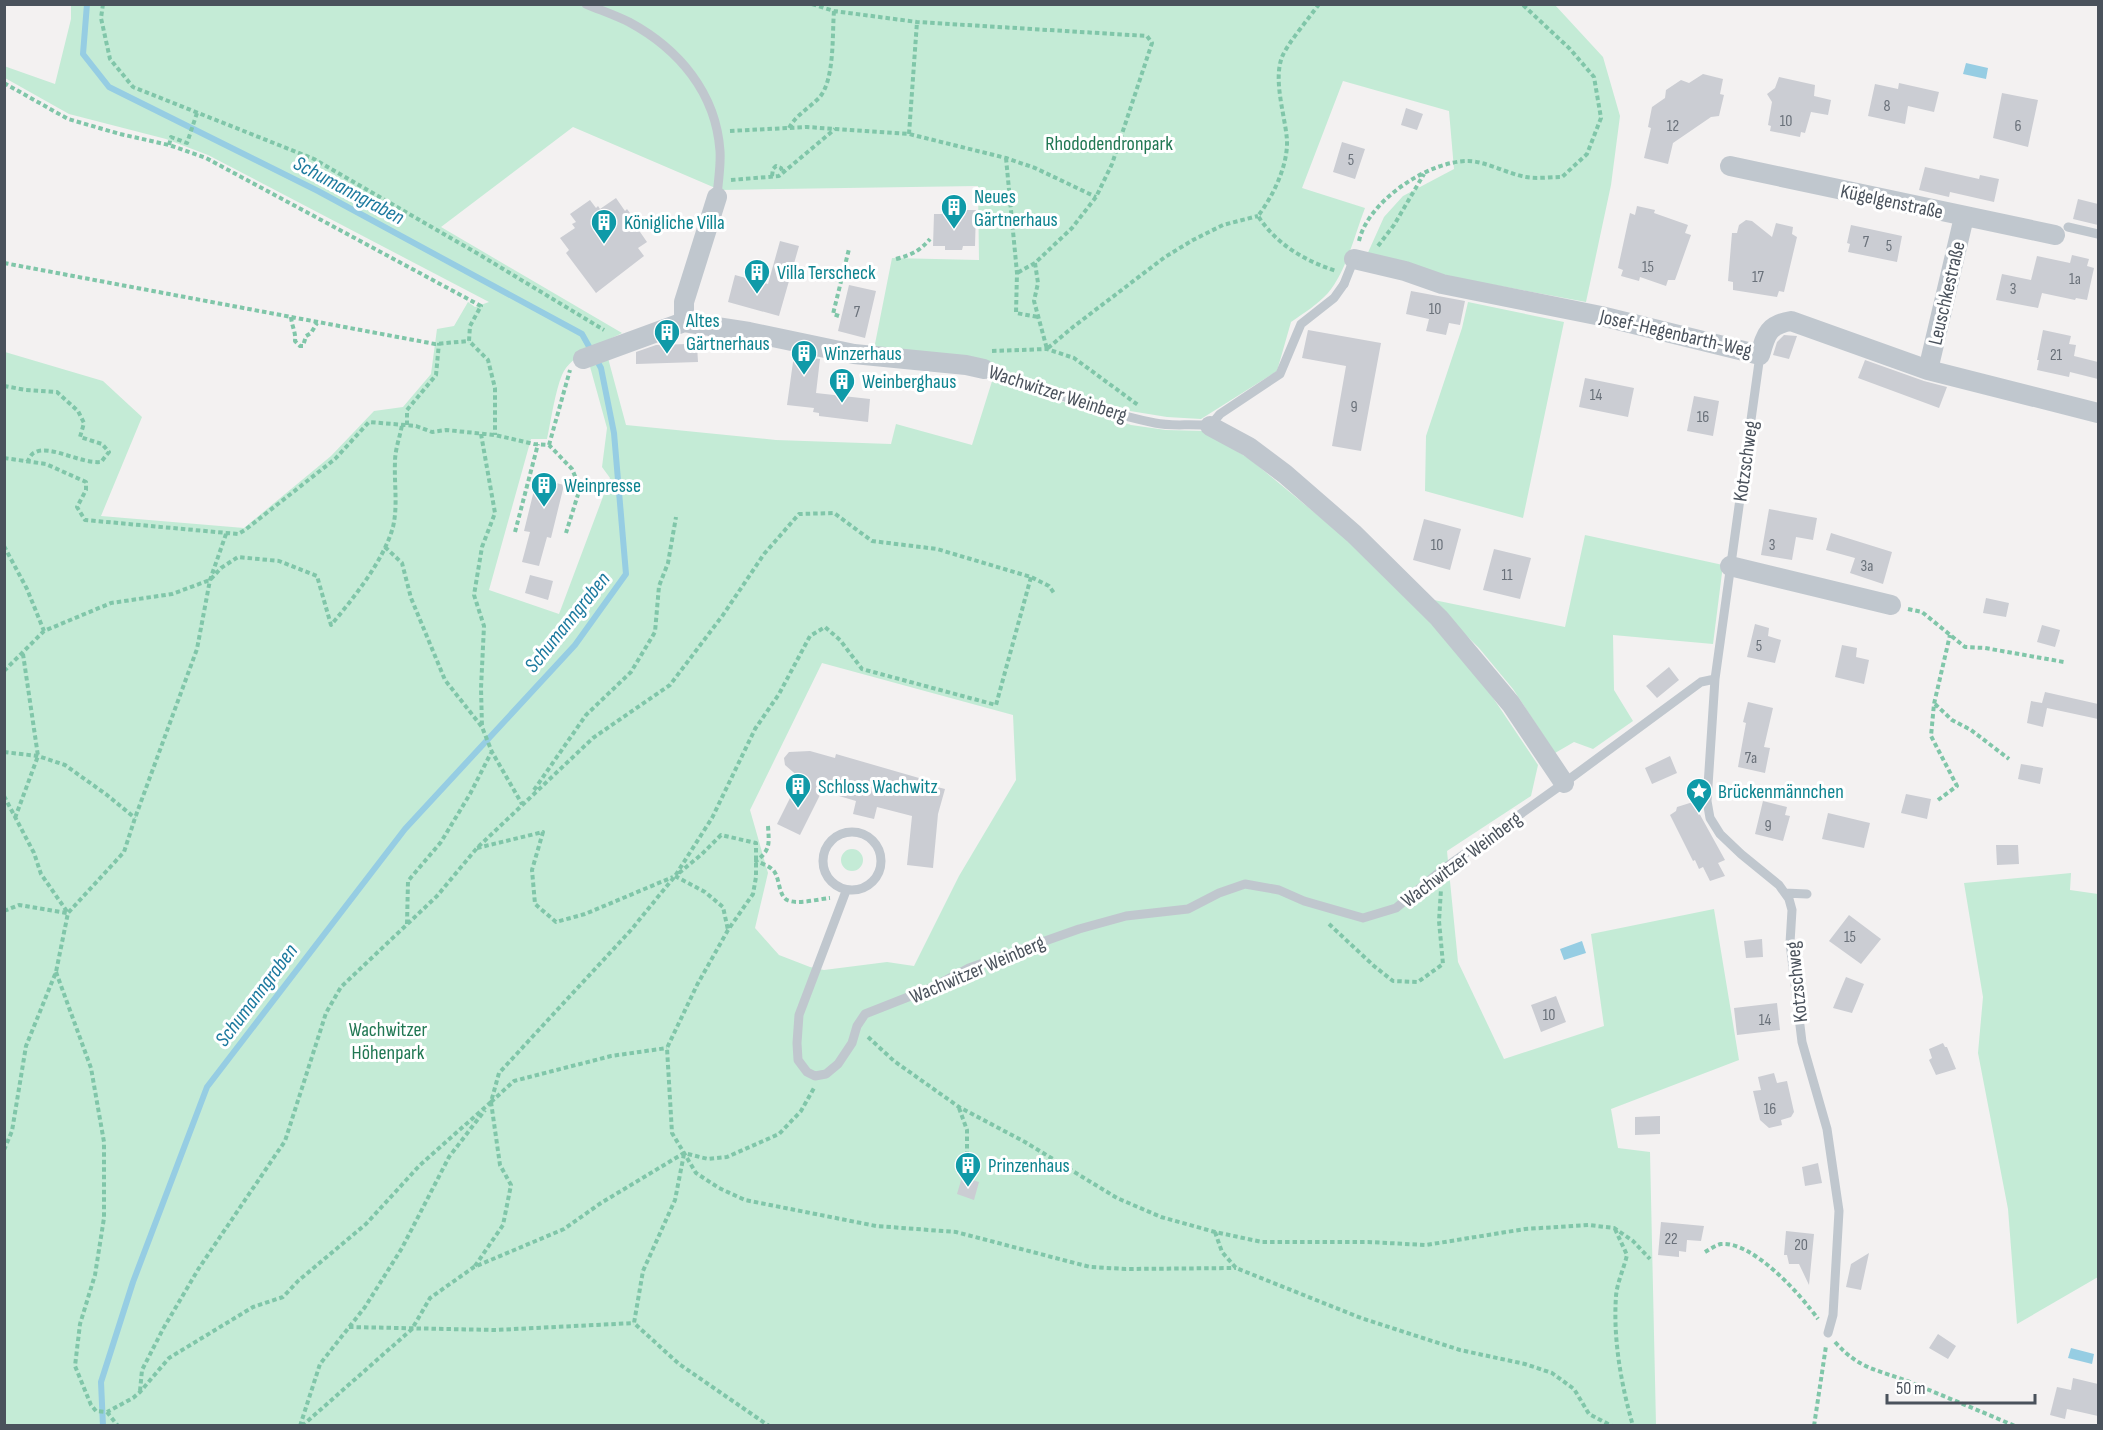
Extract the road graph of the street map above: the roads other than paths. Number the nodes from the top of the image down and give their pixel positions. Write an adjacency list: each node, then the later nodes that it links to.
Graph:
1 (586, 4): 3 (lane)
2 (1730, 166): 4 (street, Kügelgenstraße)
3 (718, 190): 8 (street)
4 (1964, 217): 5 (street, Kügelgenstraße); 12 (street, Leuschkestraße)
5 (2062, 231): 6 (lane, Kügelgenstraße)
6 (2098, 234)
7 (1354, 265): 9 (street, Josef-Hegenbarth-Weg); 14 (lane, bridge)
8 (684, 322): 10 (street); 11 (street, Wachwitzer Weinberg)
9 (1760, 355): 12 (street, Josef-Hegenbarth-Weg); 15 (lane, Kotzschweg)
10 (584, 359)
11 (986, 360): 14 (lane, Wachwitzer Weinberg)
12 (1928, 370): 13 (street, Josef-Hegenbarth-Weg)
13 (2098, 413)
14 (1210, 426): 18 (street, Wachwitzer Weinberg)
15 (1730, 566): 16 (street); 17 (lane, Kotzschweg)
16 (1891, 605)
17 (1716, 679): 18 (lane); 19 (lane, Kotzschweg)
18 (1564, 783): 20 (lane, Wachwitzer Weinberg)
19 (1785, 893): 21 (lane); 22 (lane, Kotzschweg)
20 (845, 894): 20 (lane)
21 (1807, 894)
22 (1828, 1334)

